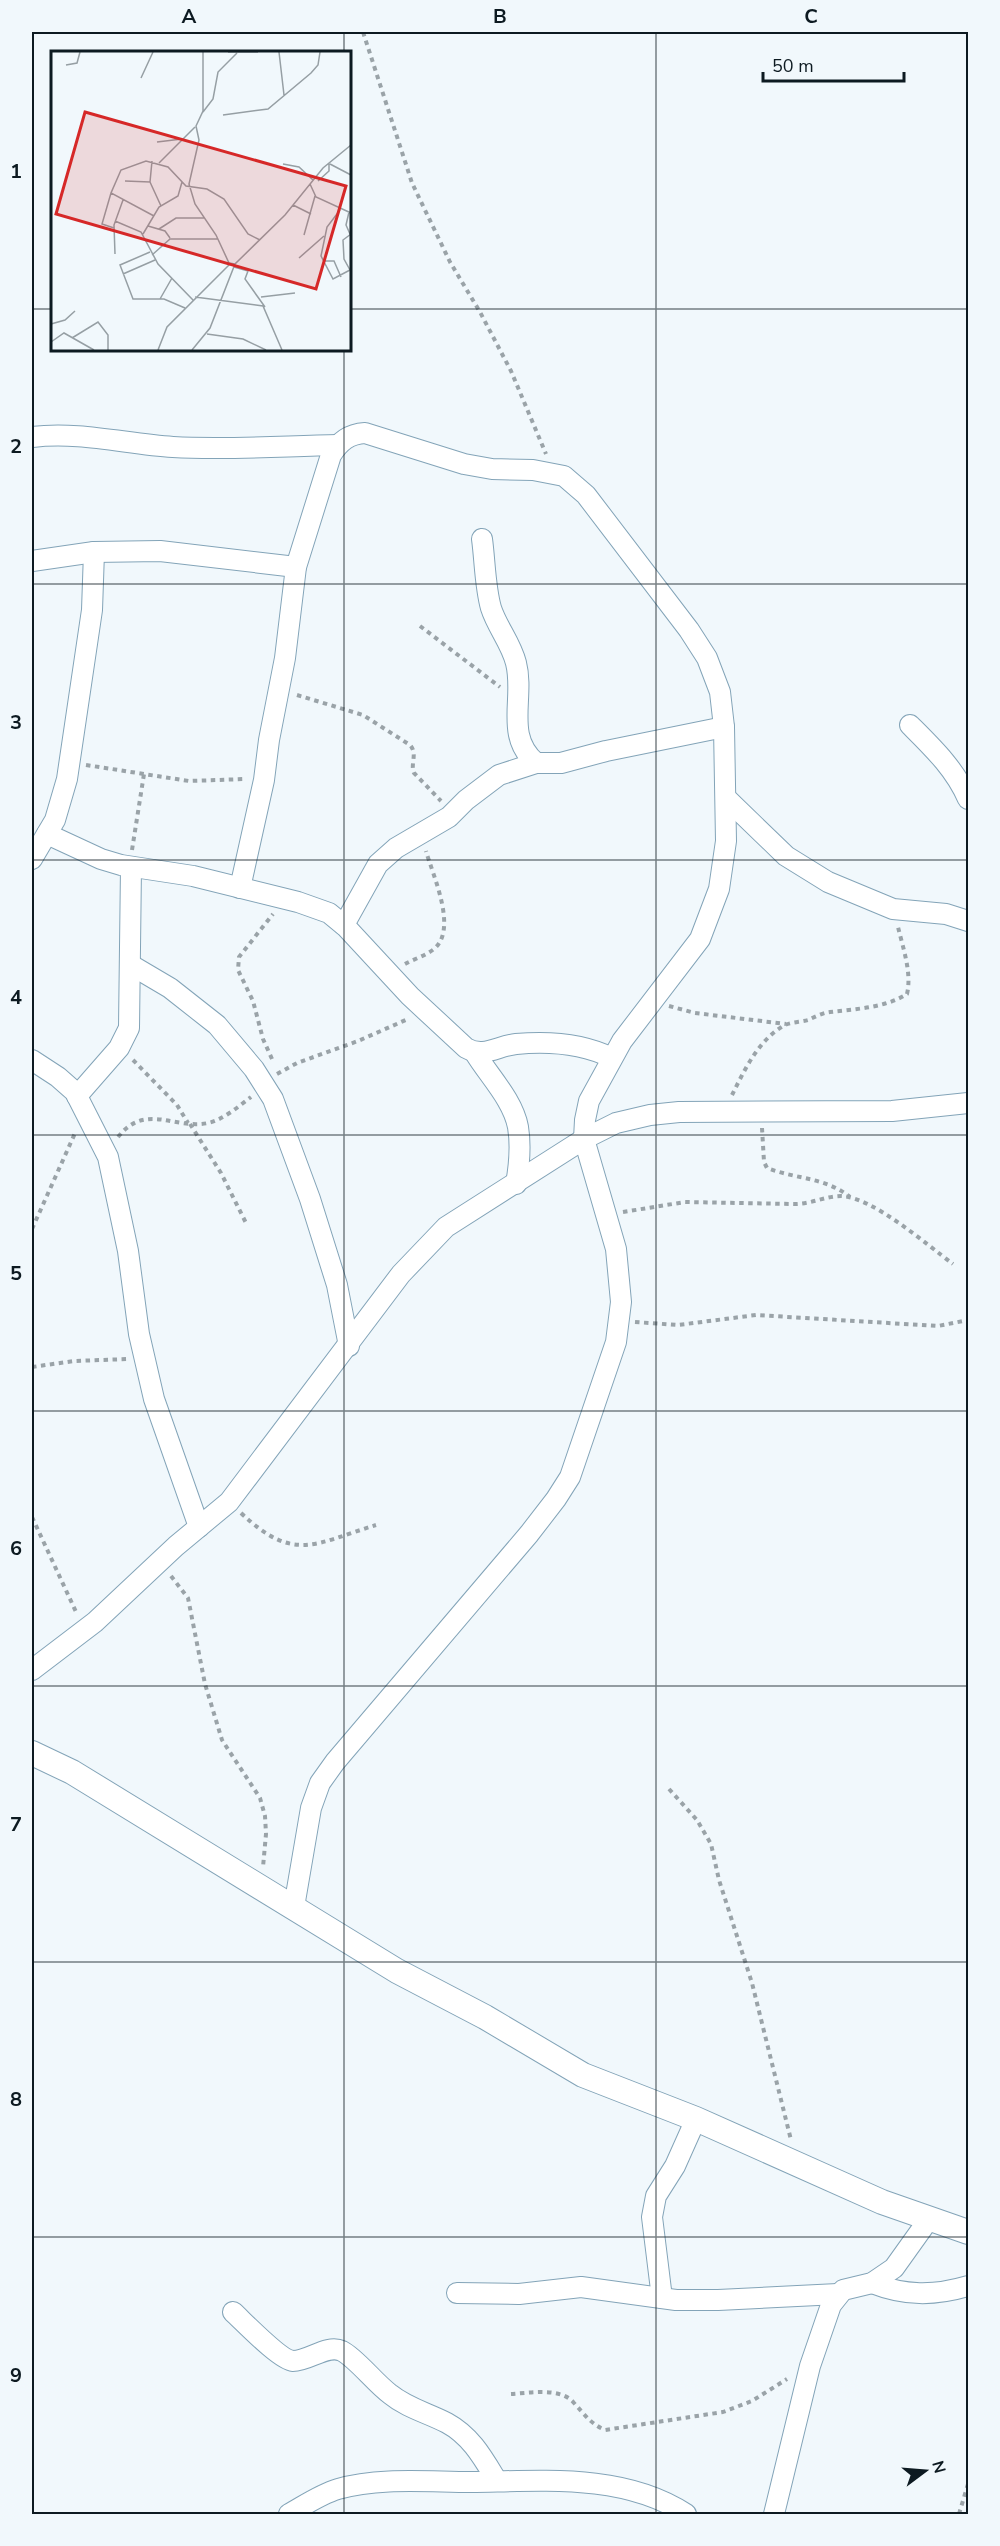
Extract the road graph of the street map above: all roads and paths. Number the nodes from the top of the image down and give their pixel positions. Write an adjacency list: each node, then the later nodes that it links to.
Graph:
1 (363, 32): 4 (path)
2 (32, 437): 3 (street)
3 (338, 445): 4 (street); 8 (street)
4 (555, 474): 13 (street)
5 (482, 539): 11 (street)
6 (94, 552): 7 (street); 8 (street); 14 (street)
7 (32, 561)
8 (296, 567): 10 (street)
9 (420, 626): 11 (path)
10 (279, 690): 17 (street); 20 (path)
11 (517, 699): 15 (street)
12 (910, 725): 19 (street)
13 (724, 727): 15 (street); 18 (street)
14 (69, 763): 16 (path); 22 (street)
15 (536, 763): 20 (street)
16 (144, 774): 17 (path); 24 (path)
17 (264, 780): 25 (street)
18 (726, 798): 27 (street); 32 (street)
19 (969, 799)
20 (452, 814): 21 (street)
21 (421, 833): 29 (street); 31 (path)
22 (47, 834): 23 (street); 24 (street)
23 (32, 859)
24 (131, 867): 25 (street); 30 (street)
25 (240, 888): 26 (street)
26 (285, 899): 29 (street); 39 (path)
27 (893, 909): 28 (street); 34 (path)
28 (969, 921)
29 (344, 925): 31 (street)
30 (130, 965): 35 (street); 39 (street)
31 (388, 973): 33 (street)
32 (654, 1001): 34 (path); 37 (street)
33 (425, 1010): 36 (street); 39 (path)
34 (787, 1024): 42 (path)
35 (119, 1048): 41 (street); 44 (path)
36 (476, 1053): 37 (street); 47 (street)
37 (612, 1058): 45 (street)
38 (32, 1060): 41 (street)
39 (272, 1079): 44 (path); 55 (street)
40 (969, 1103): 43 (street)
41 (81, 1104): 46 (street); 51 (path)
42 (723, 1113): 43 (street); 45 (street)
43 (761, 1113): 48 (path)
44 (189, 1123): 46 (path); 50 (path)
45 (584, 1139): 47 (street); 49 (street)
46 (105, 1151): 56 (street)
47 (516, 1184): 55 (street)
48 (852, 1198): 49 (path); 52 (path)
49 (608, 1215): 53 (street)
50 (248, 1225)
51 (32, 1229)
52 (953, 1264)
53 (619, 1320): 54 (path); 68 (street)
54 (969, 1320)
55 (349, 1346): 58 (street)
56 (144, 1359): 57 (path); 61 (street)
57 (32, 1367)
58 (229, 1502): 60 (path); 61 (street)
59 (32, 1517): 63 (path)
60 (376, 1525)
61 (199, 1527): 62 (street)
62 (157, 1563): 63 (street); 67 (path)
63 (86, 1629): 64 (street)
64 (32, 1671)
65 (32, 1753): 67 (street)
66 (669, 1789): 70 (path)
67 (261, 1889): 68 (street)
68 (294, 1907): 69 (street)
69 (696, 2119): 70 (street); 77 (street)
70 (798, 2164): 71 (street)
71 (929, 2219): 72 (street); 73 (street)
72 (969, 2232)
73 (872, 2283): 74 (street); 76 (street)
74 (969, 2286)
75 (457, 2293): 77 (street)
76 (837, 2294): 77 (street); 79 (street)
77 (662, 2298)
78 (233, 2312): 81 (street)
79 (812, 2361): 80 (path); 85 (street)
80 (511, 2394)
81 (497, 2481): 83 (street); 84 (street)
82 (969, 2484): 86 (path)
83 (289, 2514)
84 (686, 2514)
85 (774, 2514)
86 (959, 2514)

